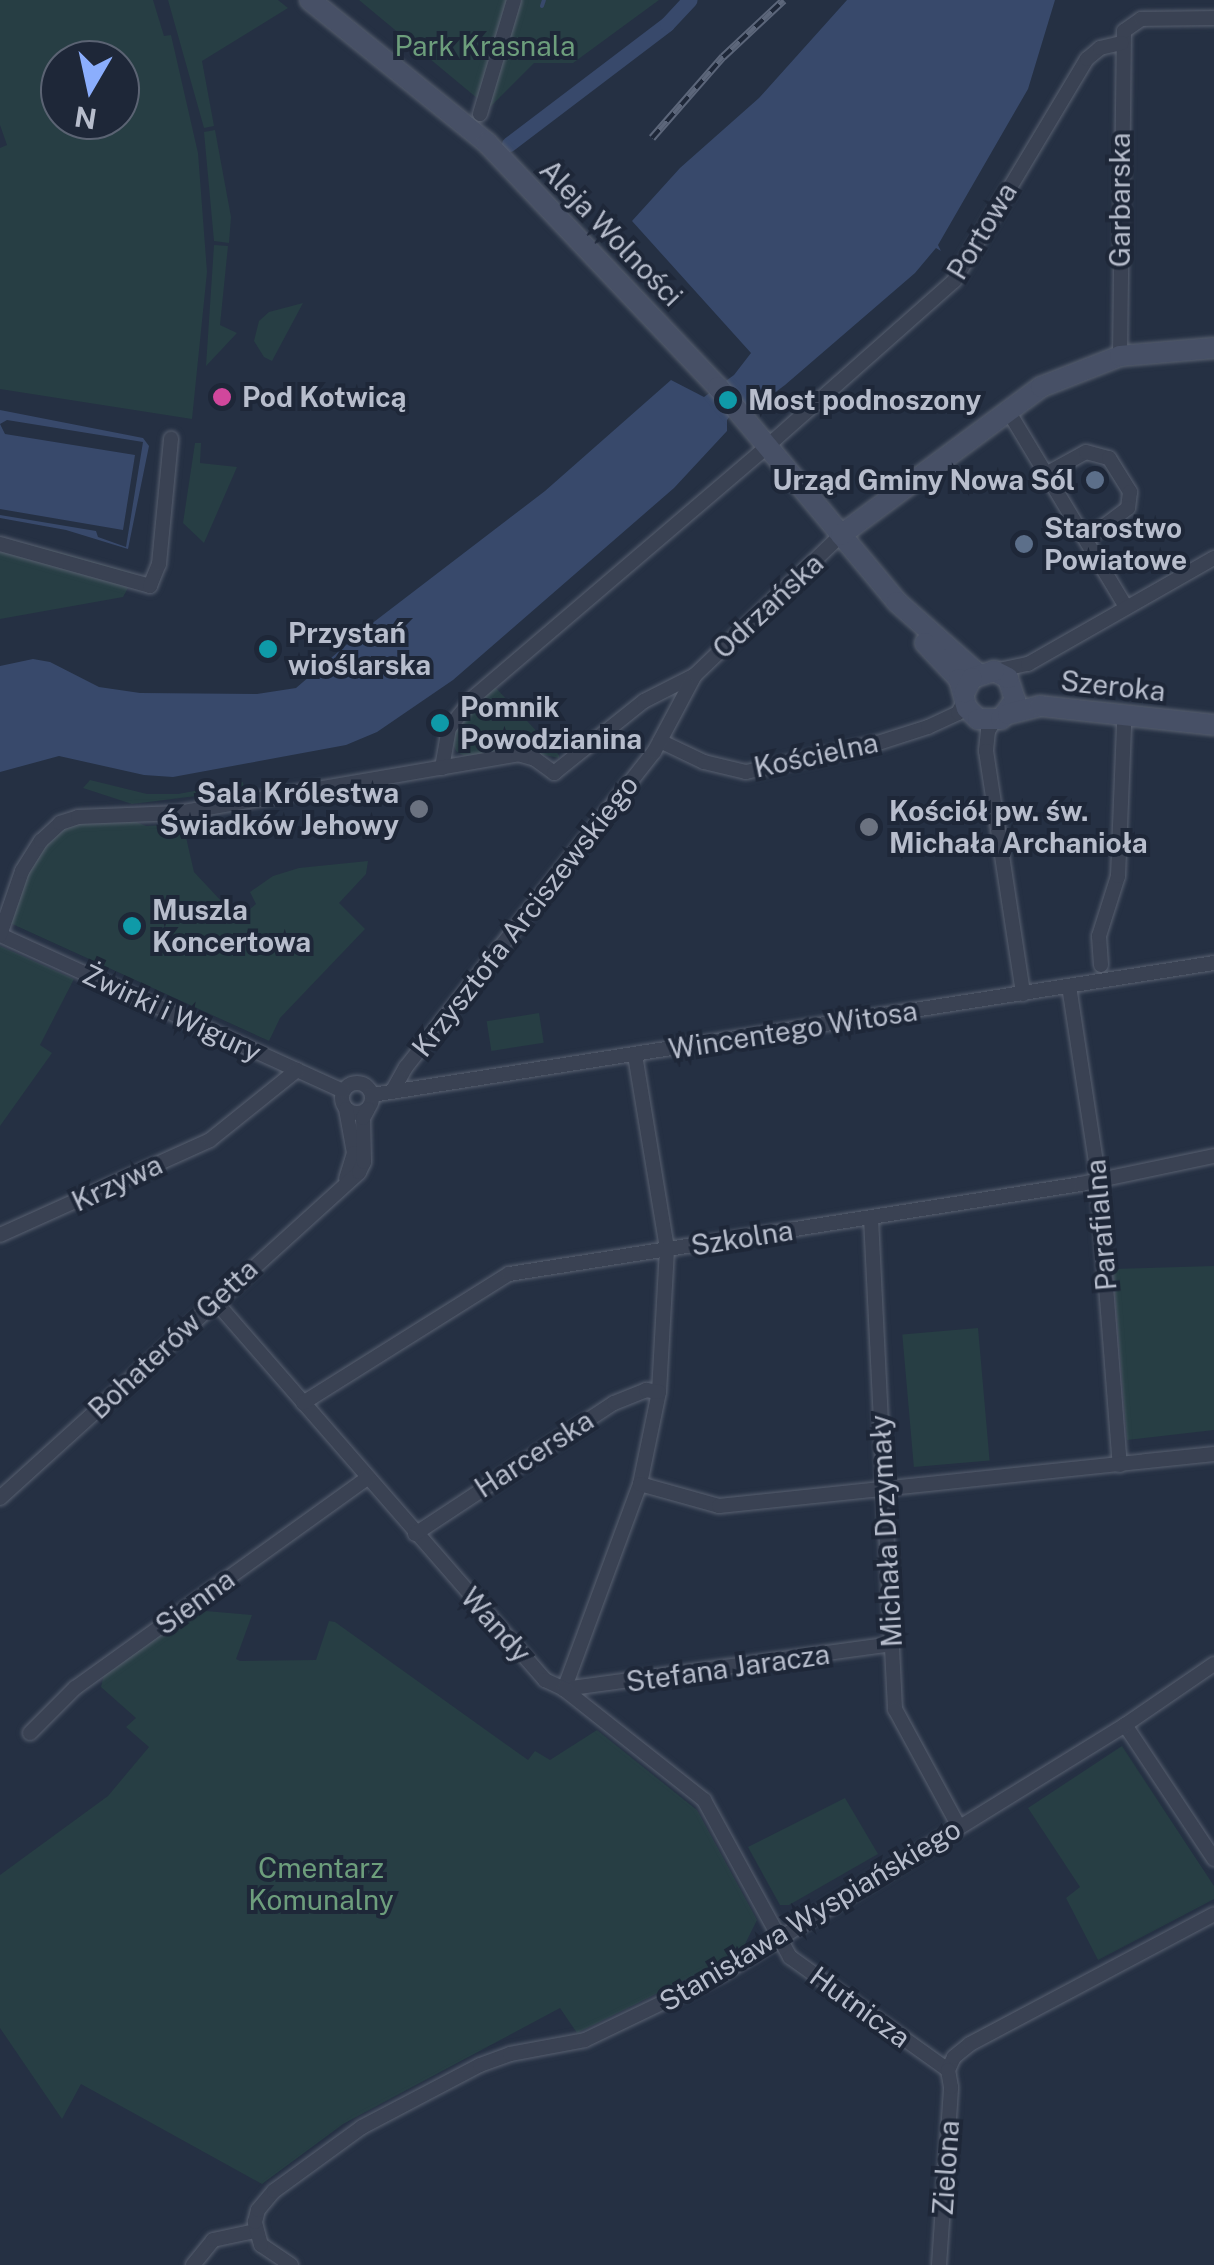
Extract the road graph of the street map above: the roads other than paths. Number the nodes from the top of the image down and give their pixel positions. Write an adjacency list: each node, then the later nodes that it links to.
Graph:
1 (310, 0): 11 (street, Aleja Wolności)
2 (514, 0): 5 (street)
3 (1214, 18): 4 (street, Portowa)
4 (1121, 43): 7 (street, Garbarska); 26 (street, Portowa)
5 (480, 114)
6 (1214, 348): 7 (street)
7 (1120, 356): 8 (street)
8 (1007, 409): 10 (street); 11 (street)
9 (171, 439): 13 (street)
10 (1048, 473): 12 (street); 12 (street)
11 (841, 536): 15 (street, Aleja Wolności); 19 (street, Odrzańska)
12 (1088, 538): 16 (street)
13 (0, 544)
14 (1214, 558): 16 (street)
15 (897, 602): 18 (street); 21 (street)
16 (1126, 608): 17 (street)
17 (1028, 664): 18 (street); 20 (street)
18 (986, 672): 20 (street); 21 (street)
19 (694, 676): 25 (street, Odrzańska); 26 (street, Odrzańska)
20 (1015, 692): 22 (street)
21 (965, 696): 22 (street); 25 (street, Kościelna)
22 (1001, 718): 24 (street, Szeroka); 31 (street)
23 (1124, 724): 28 (street)
24 (1214, 725)
25 (660, 741): 35 (street, Krzysztofa Arciszewskiego)
26 (442, 768): 27 (street)
27 (0, 935): 33 (street, Żwirki i Wigury)
28 (1101, 964)
29 (1214, 964): 30 (street, Wincentego Witosa)
30 (1070, 986): 31 (street, Wincentego Witosa); 39 (street, Parafialna)
31 (1022, 994): 32 (street, Wincentego Witosa)
32 (635, 1056): 35 (street, Wincentego Witosa); 43 (street)
33 (297, 1070): 34 (street, Żwirki i Wigury); 42 (street, Krzywa)
34 (343, 1091): 36 (street, Żwirki i Wigury); 37 (street)
35 (392, 1092): 36 (street, Wincentego Witosa)
36 (370, 1102): 37 (street); 40 (street, Bohaterów Getta)
37 (346, 1109): 40 (street)
38 (1214, 1156): 39 (street, Szkolna)
39 (1098, 1178): 41 (street, Szkolna); 48 (street, Parafialna)
40 (346, 1180): 44 (street, Bohaterów Getta)
41 (870, 1218): 43 (street, Szkolna); 51 (street, Michała Drzymały)
42 (0, 1235)
43 (667, 1249): 45 (street); 46 (street, Szkolna)
44 (215, 1301): 46 (street, Wandy); 52 (street, Bohaterów Getta)
45 (660, 1392): 50 (street); 53 (street, Harcerska)
46 (303, 1403): 49 (street, Wandy)
47 (1214, 1454): 48 (street)
48 (1120, 1464): 51 (street)
49 (367, 1478): 53 (street, Wandy); 58 (street, Sienna)
50 (640, 1484): 51 (street); 56 (street)
51 (884, 1489): 54 (street, Michała Drzymały)
52 (0, 1498)
53 (415, 1534): 56 (street, Wandy)
54 (891, 1644): 56 (street, Stefana Jaracza); 59 (street, Michała Drzymały)
55 (1214, 1664): 57 (street, Stanisława Wyspiańskiego)
56 (564, 1689): 62 (street, Wandy)
57 (1125, 1725): 59 (street, Stanisława Wyspiańskiego); 60 (street)
58 (30, 1733)
59 (959, 1827): 62 (street, Stanisława Wyspiańskiego)
60 (1214, 1859)
61 (1214, 1914): 63 (street)
62 (778, 1937): 63 (street, Hutnicza); 64 (street, Stanisława Wyspiańskiego)
63 (948, 2070): 67 (street, Zielona)
64 (256, 2231): 65 (street); 66 (street)
65 (193, 2265)
66 (292, 2265)
67 (939, 2265)

